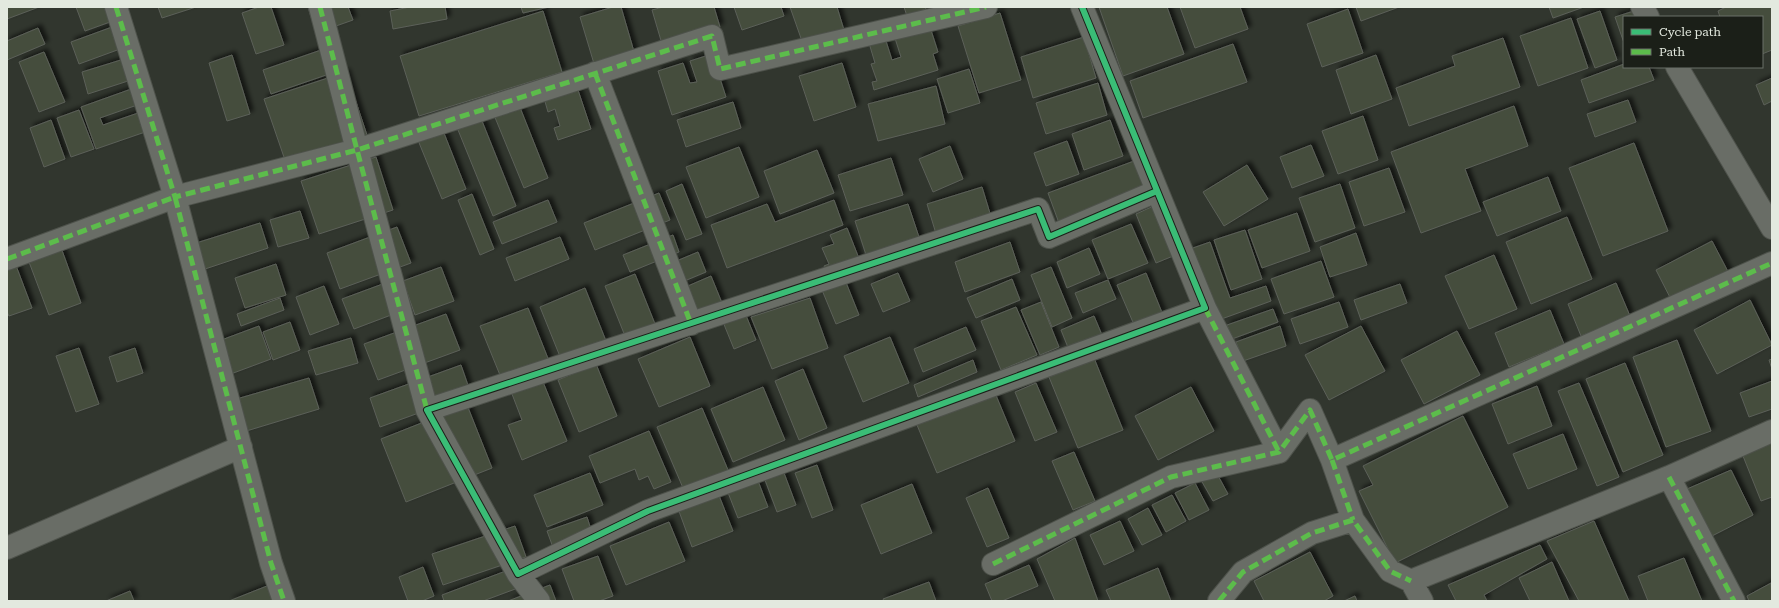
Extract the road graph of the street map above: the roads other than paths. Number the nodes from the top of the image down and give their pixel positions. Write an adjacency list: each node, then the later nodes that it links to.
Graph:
1 (116, 7): 11 (street)
2 (320, 7): 9 (street)
3 (986, 7): 8 (street)
4 (1082, 7): 10 (street)
5 (1642, 7): 6 (street)
6 (1647, 16)
7 (1678, 68): 12 (street)
8 (595, 73): 9 (street); 16 (street)
9 (357, 150): 11 (street); 17 (street)
10 (1157, 191): 15 (street); 16 (street)
11 (175, 197): 13 (street); 19 (street)
12 (1772, 228)
13 (7, 259)
14 (1772, 263): 21 (street)
15 (1205, 308): 20 (street); 26 (street)
16 (691, 324): 17 (street)
17 (427, 410): 26 (street)
18 (1772, 431): 22 (street)
19 (241, 447): 24 (street); 28 (street)
20 (1279, 452): 21 (street); 25 (street)
21 (1332, 460): 23 (street)
22 (1669, 477): 27 (street); 32 (street)
23 (1353, 520): 27 (street); 30 (street)
24 (7, 548)
25 (993, 564)
26 (518, 574): 29 (street)
27 (1411, 581): 31 (street)
28 (284, 601)
29 (540, 601)
30 (1219, 601)
31 (1422, 601)
32 (1734, 601)

